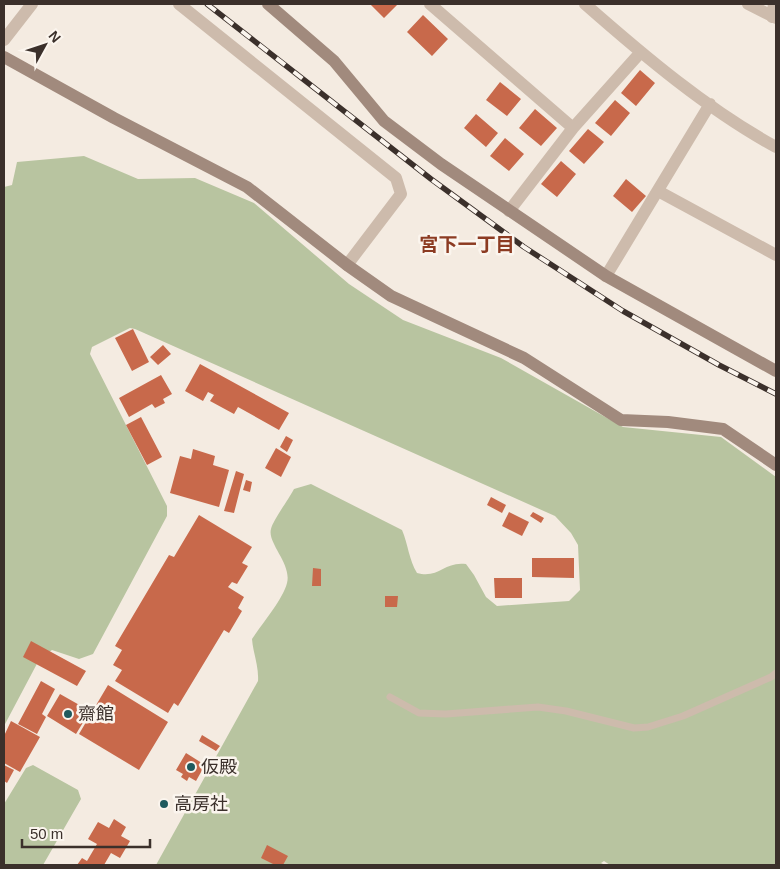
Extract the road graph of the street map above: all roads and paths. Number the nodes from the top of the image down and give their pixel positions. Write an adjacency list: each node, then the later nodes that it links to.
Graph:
1 (32, 4): 9 (street)
2 (179, 4): 18 (street)
3 (268, 4): 16 (street)
4 (430, 4): 13 (street)
5 (585, 4): 10 (street)
6 (748, 4): 8 (street)
7 (774, 4): 8 (street)
8 (774, 18)
9 (4, 40)
10 (640, 53): 12 (street); 13 (street)
11 (4, 58): 18 (street)
12 (710, 104): 14 (street); 15 (street)
13 (573, 128): 16 (street)
14 (776, 147)
15 (658, 191): 17 (street); 19 (street)
16 (509, 211): 19 (street)
17 (776, 255)
18 (347, 265): 21 (street)
19 (606, 276): 20 (street)
20 (776, 371)
21 (776, 465)
22 (776, 673): 23 (lane)
23 (390, 697)

